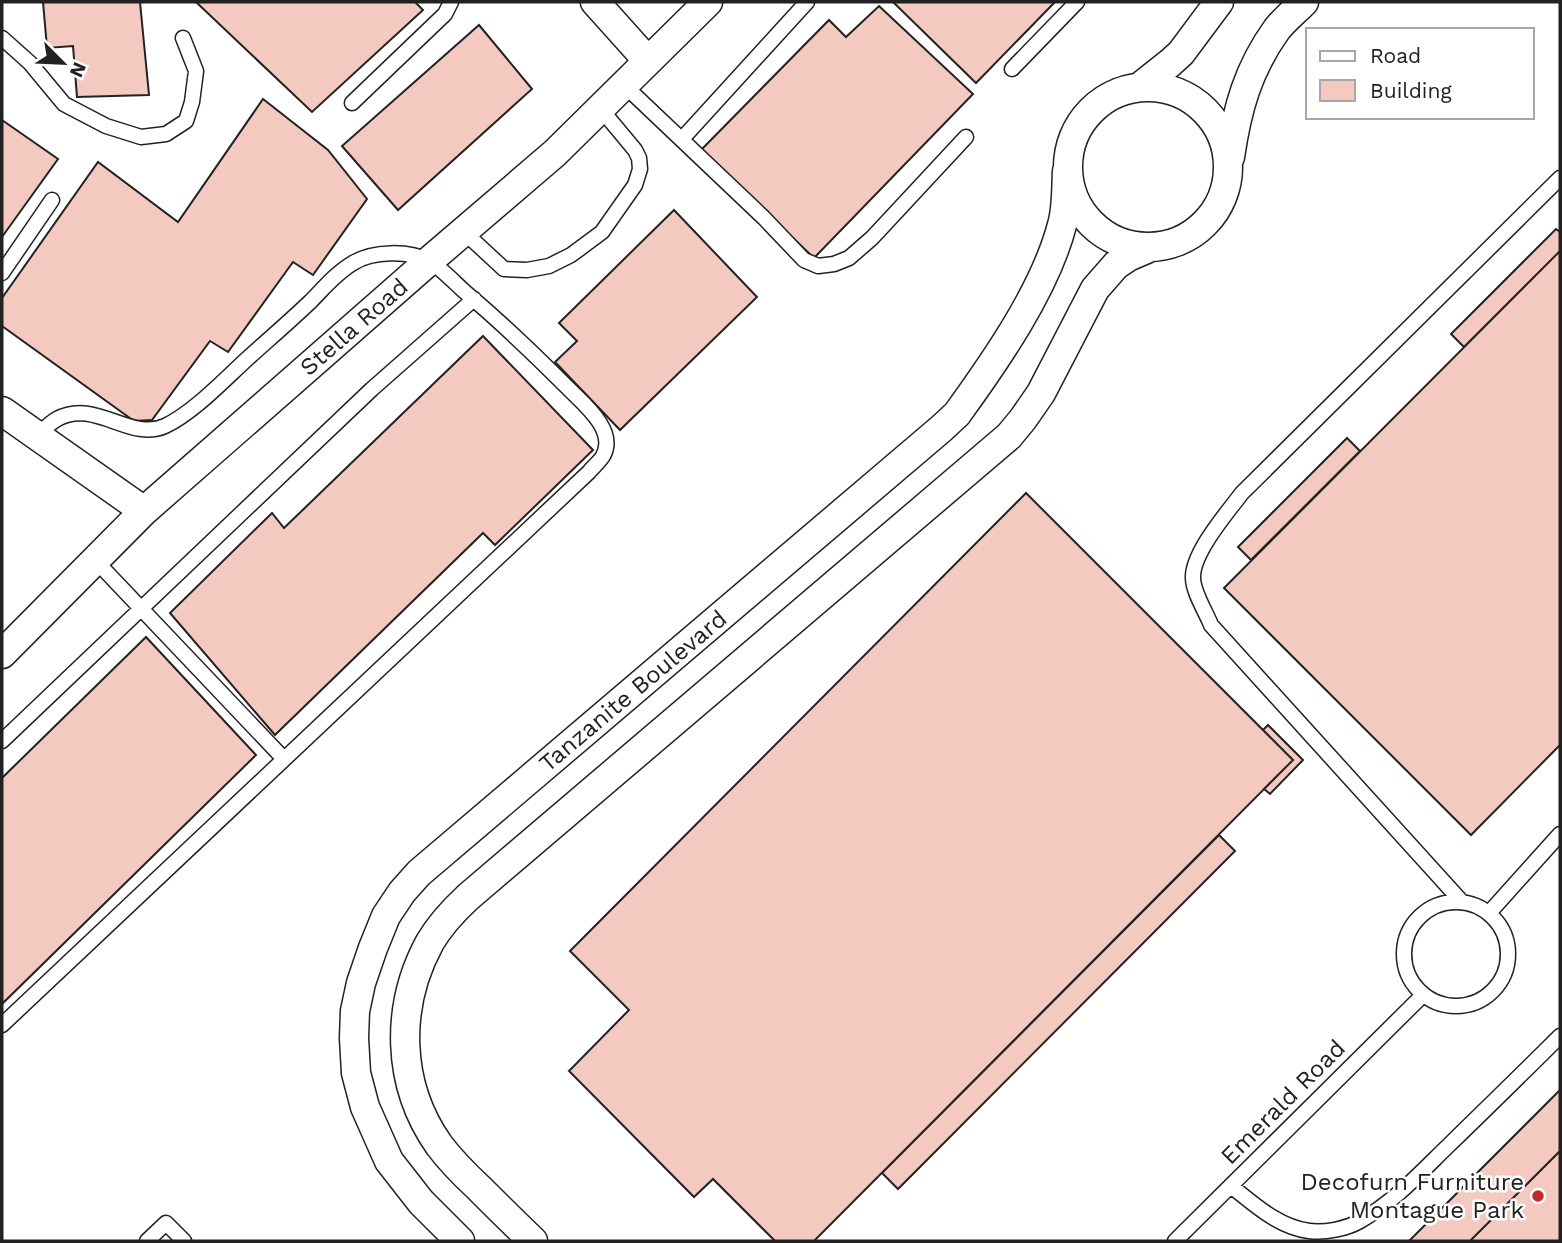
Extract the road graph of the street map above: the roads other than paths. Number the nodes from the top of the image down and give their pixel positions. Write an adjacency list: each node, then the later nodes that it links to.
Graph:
1 (450, 2): 14 (lane)
2 (595, 2): 10 (street)
3 (708, 2): 10 (street, Stella Road)
4 (807, 2): 17 (lane)
5 (1077, 2): 11 (lane)
6 (1219, 2): 13 (street)
7 (1304, 2): 19 (street)
8 (2, 38): 9 (lane)
9 (183, 38)
10 (648, 61): 12 (street, Stella Road)
11 (1012, 69)
12 (624, 85): 15 (street, Stella Road); 17 (lane)
13 (1141, 86): 18 (street); 19 (street)
14 (352, 103)
15 (600, 108): 22 (street, Stella Road); 22 (lane)
16 (966, 136): 17 (lane)
17 (682, 139)
18 (1067, 171): 23 (street); 44 (street, Tanzanite Boulevard)
19 (1229, 171): 23 (street)
20 (1560, 177): 36 (lane)
21 (52, 200): 25 (lane)
22 (464, 232): 24 (street, Stella Road)
23 (1149, 248): 45 (street, Tanzanite Boulevard)
24 (429, 261): 26 (lane); 28 (lane); 29 (street, Stella Road)
25 (2, 273)
26 (474, 299): 31 (lane); 34 (lane)
27 (2, 411): 28 (street)
28 (37, 436): 29 (street)
29 (144, 512): 30 (street, Stella Road)
30 (95, 560): 31 (lane); 32 (street, Stella Road)
31 (140, 608): 33 (lane); 34 (lane)
32 (2, 654)
33 (2, 741)
34 (284, 759): 39 (lane)
35 (1560, 834): 37 (lane)
36 (1462, 902): 37 (lane); 38 (lane)
37 (1489, 913): 38 (lane)
38 (1423, 995): 41 (lane, Emerald Road)
39 (2, 1025)
40 (1560, 1037): 41 (lane)
41 (1231, 1186): 46 (lane, Emerald Road)
42 (147, 1241): 43 (lane)
43 (184, 1241)
44 (460, 1241)
45 (533, 1241)
46 (1175, 1241)

